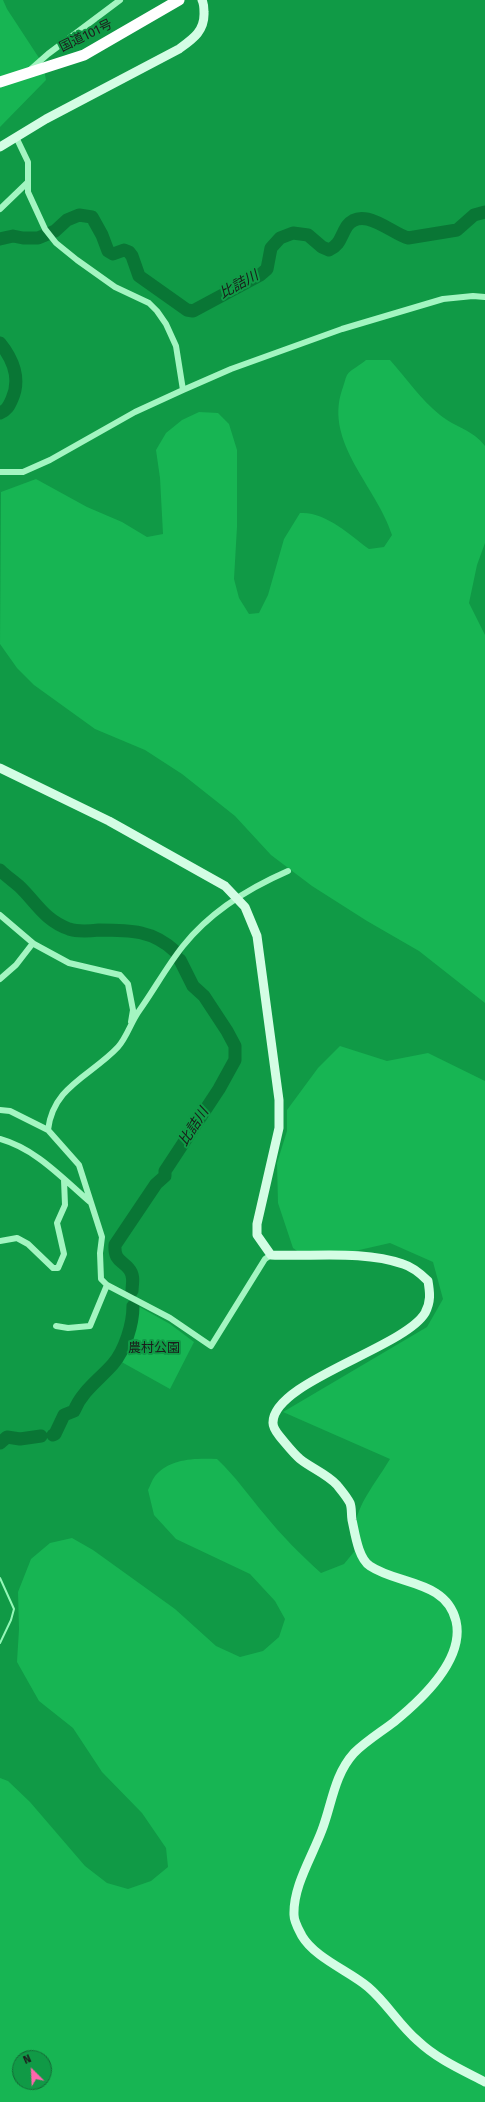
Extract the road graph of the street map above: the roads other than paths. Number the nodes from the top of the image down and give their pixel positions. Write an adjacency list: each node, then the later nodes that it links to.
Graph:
1 (120, 0): 4 (street)
2 (179, 0): 4 (highway, 国道101号)
3 (202, 0): 6 (street)
4 (24, 76): 5 (highway, 国道101号)
5 (0, 82)
6 (16, 137): 7 (street); 8 (street)
7 (0, 147)
8 (27, 183): 9 (street); 11 (street)
9 (0, 209)
10 (485, 297): 11 (street)
11 (183, 390): 12 (street)
12 (0, 472)
13 (0, 768): 15 (street)
14 (288, 871): 15 (street)
15 (237, 899): 19 (street); 26 (street)
16 (0, 915): 17 (street)
17 (33, 943): 18 (street); 19 (street)
18 (0, 979)
19 (130, 1027): 21 (street)
20 (0, 1110): 21 (street)
21 (48, 1130): 24 (street)
22 (0, 1139): 23 (street)
23 (64, 1180): 24 (street); 25 (street)
24 (90, 1202): 27 (street)
25 (0, 1241)
26 (271, 1256): 27 (street); 29 (street)
27 (107, 1285): 28 (street)
28 (56, 1326)
29 (485, 2082)

